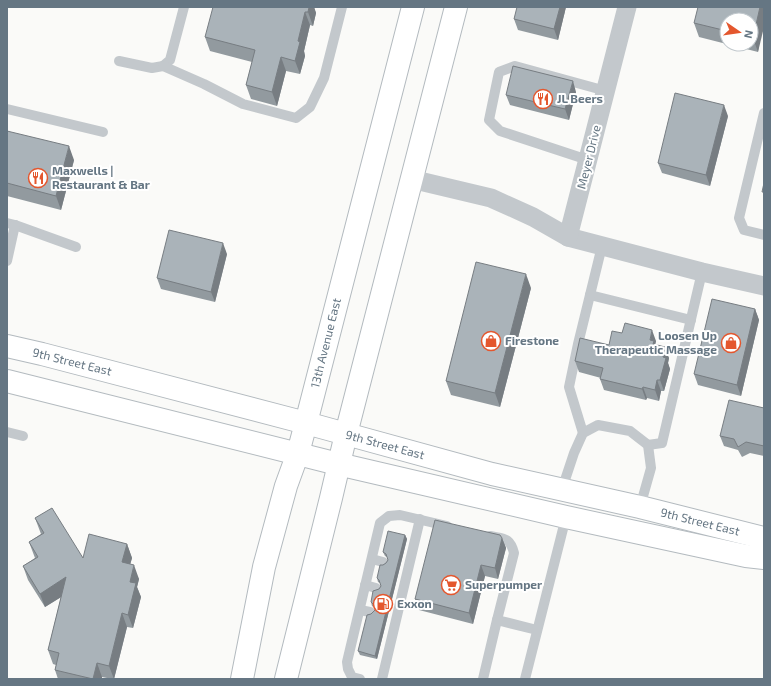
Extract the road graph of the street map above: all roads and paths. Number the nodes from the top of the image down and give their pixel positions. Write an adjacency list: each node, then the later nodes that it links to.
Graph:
1 (184, 7): 7 (lane)
2 (342, 7): 7 (lane)
3 (413, 7): 26 (main road, 13th Avenue East)
4 (456, 7): 13 (main road)
5 (627, 7): 8 (street, Meyer Drive)
6 (119, 61): 7 (lane)
7 (162, 66)
8 (606, 91): 12 (street, Meyer Drive); 12 (lane)
9 (7, 109): 11 (lane)
10 (764, 113): 15 (lane)
11 (103, 132)
12 (588, 160): 16 (street, Meyer Drive)
13 (412, 179): 16 (street); 28 (main road)
14 (11, 224): 18 (lane); 19 (lane)
15 (764, 235)
16 (568, 237): 17 (street)
17 (602, 246): 20 (street); 22 (lane)
18 (76, 247)
19 (7, 261)
20 (702, 272): 21 (street); 23 (lane)
21 (764, 286)
22 (590, 295): 23 (lane); 29 (lane)
23 (690, 320): 31 (lane)
24 (7, 346): 26 (main road, 9th Street East)
25 (7, 381): 32 (main road, 9th Street East)
26 (306, 423): 28 (main road, 9th Street East); 32 (main road, 13th Avenue East)
27 (7, 432): 30 (lane)
28 (346, 434): 33 (main road); 34 (main road, 9th Street East)
29 (583, 434): 31 (lane); 34 (lane)
30 (23, 436)
31 (648, 445): 35 (lane)
32 (298, 453): 33 (main road, 9th Street East); 52 (main road, 13th Avenue East)
33 (338, 464): 36 (main road, 9th Street East); 53 (main road)
34 (562, 489): 35 (main road, 9th Street East)
35 (640, 507): 40 (main road, 9th Street East)
36 (566, 517): 41 (main road, 9th Street East); 49 (lane)
37 (420, 520): 38 (lane); 42 (lane); 55 (lane)
38 (456, 528)
39 (478, 533): 48 (lane)
40 (764, 538)
41 (764, 558)
42 (372, 559): 43 (lane); 44 (lane)
43 (383, 562)
44 (365, 585): 45 (lane); 46 (lane)
45 (376, 588)
46 (360, 610): 47 (lane); 50 (lane)
47 (370, 612)
48 (498, 620): 49 (lane); 56 (lane)
49 (537, 630): 57 (lane)
50 (353, 636): 51 (lane); 54 (lane)
51 (364, 638)
52 (242, 679)
53 (286, 679)
54 (360, 679)
55 (382, 679)
56 (483, 679)
57 (525, 679)

